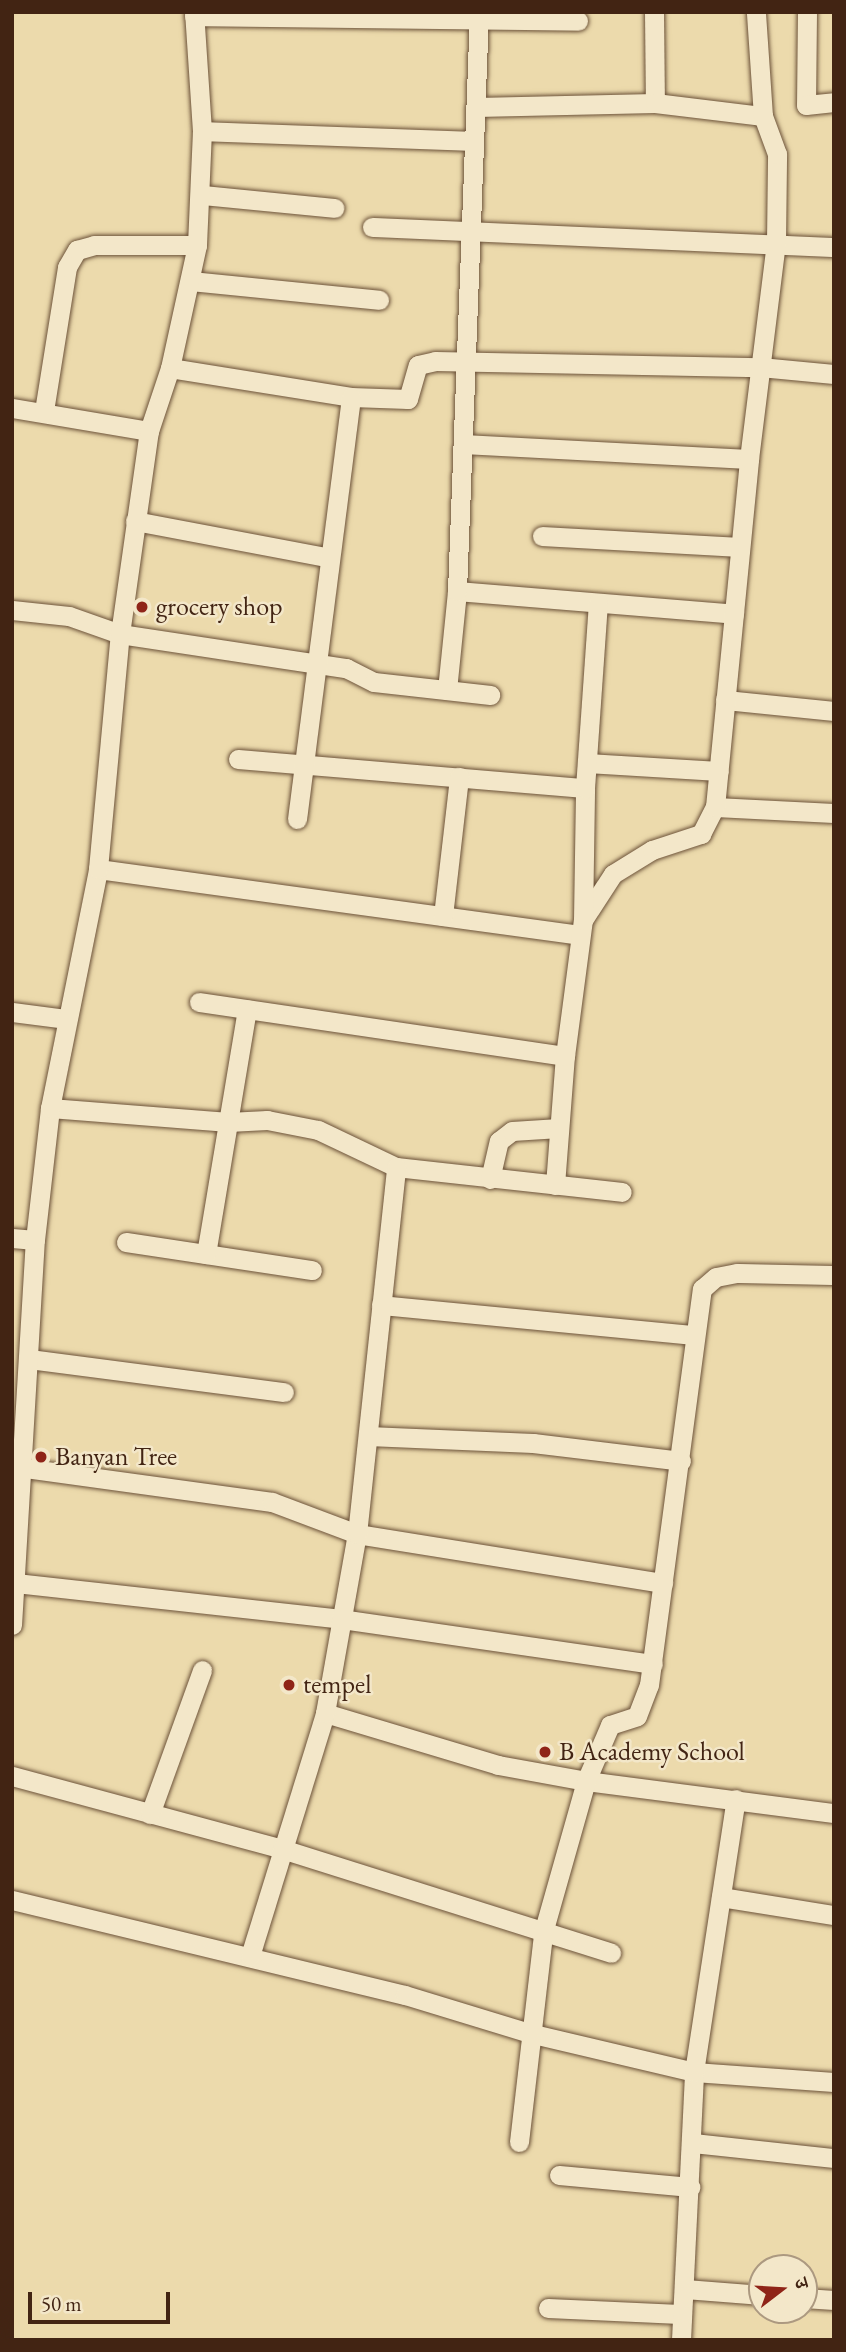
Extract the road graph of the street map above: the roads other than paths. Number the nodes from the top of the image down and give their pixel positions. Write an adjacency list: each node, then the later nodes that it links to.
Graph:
1 (654, 12): 8 (street)
2 (756, 12): 10 (street)
3 (807, 12): 7 (street)
4 (194, 14): 5 (street); 11 (street)
5 (479, 15): 6 (street); 9 (street)
6 (578, 20)
7 (834, 102)
8 (655, 103): 9 (street); 10 (street)
9 (476, 107): 12 (street)
10 (763, 116): 17 (street)
11 (202, 131): 12 (street); 13 (street)
12 (472, 141): 16 (street)
13 (202, 195): 14 (street); 18 (street)
14 (334, 208)
15 (372, 227): 16 (street)
16 (471, 232): 17 (street); 22 (street)
17 (776, 242): 19 (street); 23 (street)
18 (197, 245): 20 (street); 28 (street)
19 (834, 247)
20 (191, 281): 21 (street); 24 (street)
21 (379, 300)
22 (466, 362): 23 (street); 26 (street); 30 (street)
23 (760, 367): 25 (street); 31 (street)
24 (170, 368): 26 (street); 29 (street)
25 (834, 374)
26 (351, 397): 35 (street)
27 (12, 408): 28 (street)
28 (44, 411): 29 (street)
29 (149, 431): 32 (street)
30 (463, 444): 31 (street); 36 (street)
31 (748, 459): 34 (street)
32 (135, 522): 35 (street); 40 (street)
33 (542, 536): 34 (street)
34 (740, 547): 39 (street)
35 (330, 558): 41 (street)
36 (457, 591): 37 (street); 42 (street)
37 (598, 603): 39 (street); 47 (street)
38 (12, 610): 40 (street)
39 (734, 614): 44 (street)
40 (120, 634): 41 (street); 55 (street)
41 (316, 664): 42 (street); 48 (street)
42 (447, 690): 43 (street)
43 (490, 695)
44 (725, 700): 45 (street); 49 (street)
45 (834, 711)
46 (238, 759): 48 (street)
47 (587, 763): 49 (street); 51 (street)
48 (304, 765): 50 (street); 54 (street)
49 (719, 771): 52 (street)
50 (459, 777): 51 (street); 56 (street)
51 (585, 788): 57 (street)
52 (715, 807): 53 (street); 57 (street)
53 (834, 813)
54 (297, 819)
55 (98, 869): 56 (street); 61 (street)
56 (443, 916): 57 (street)
57 (581, 927): 62 (street)
58 (199, 1002): 59 (street)
59 (247, 1009): 62 (street); 64 (street)
60 (12, 1012): 61 (street)
61 (66, 1019): 63 (street)
62 (565, 1056): 65 (street)
63 (50, 1108): 64 (street); 71 (street)
64 (228, 1122): 66 (street); 73 (street)
65 (559, 1128): 67 (street); 68 (street)
66 (396, 1167): 67 (street); 76 (street)
67 (490, 1178): 68 (street)
68 (555, 1185): 69 (street)
69 (622, 1192)
70 (12, 1238): 71 (street)
71 (35, 1240): 78 (street)
72 (126, 1242): 73 (street)
73 (206, 1254): 74 (street)
74 (312, 1270)
75 (834, 1275): 77 (street)
76 (381, 1305): 77 (street); 80 (street)
77 (693, 1335): 81 (street)
78 (29, 1359): 79 (street); 82 (street)
79 (284, 1392)
80 (368, 1436): 81 (street); 83 (street)
81 (681, 1461): 85 (street)
82 (24, 1468): 83 (street); 84 (street)
83 (357, 1534): 85 (street); 86 (street)
84 (16, 1583): 86 (street); 87 (street)
85 (663, 1583): 88 (street)
86 (341, 1619): 88 (street); 90 (street)
87 (12, 1625)
88 (653, 1664): 92 (street)
89 (202, 1670): 95 (street)
90 (325, 1713): 92 (street); 96 (street)
91 (12, 1776): 95 (street)
92 (586, 1781): 93 (street); 100 (street)
93 (736, 1799): 94 (street); 97 (street)
94 (834, 1813)
95 (150, 1814): 96 (street)
96 (282, 1849): 100 (street); 102 (street)
97 (721, 1897): 99 (street); 104 (street)
98 (12, 1900): 102 (street)
99 (834, 1915)
100 (543, 1933): 101 (street); 103 (street)
101 (611, 1953)
102 (250, 1956): 103 (street)
103 (529, 2032): 104 (street); 106 (street)
104 (694, 2072): 105 (street); 107 (street)
105 (834, 2082)
106 (519, 2142)
107 (692, 2143): 108 (street); 110 (street)
108 (834, 2158)
109 (559, 2175): 110 (street)
110 (690, 2187): 111 (street)
111 (685, 2289): 112 (street); 114 (street)
112 (748, 2294)
113 (548, 2308): 114 (street)
114 (680, 2314): 115 (street)
115 (681, 2340)

